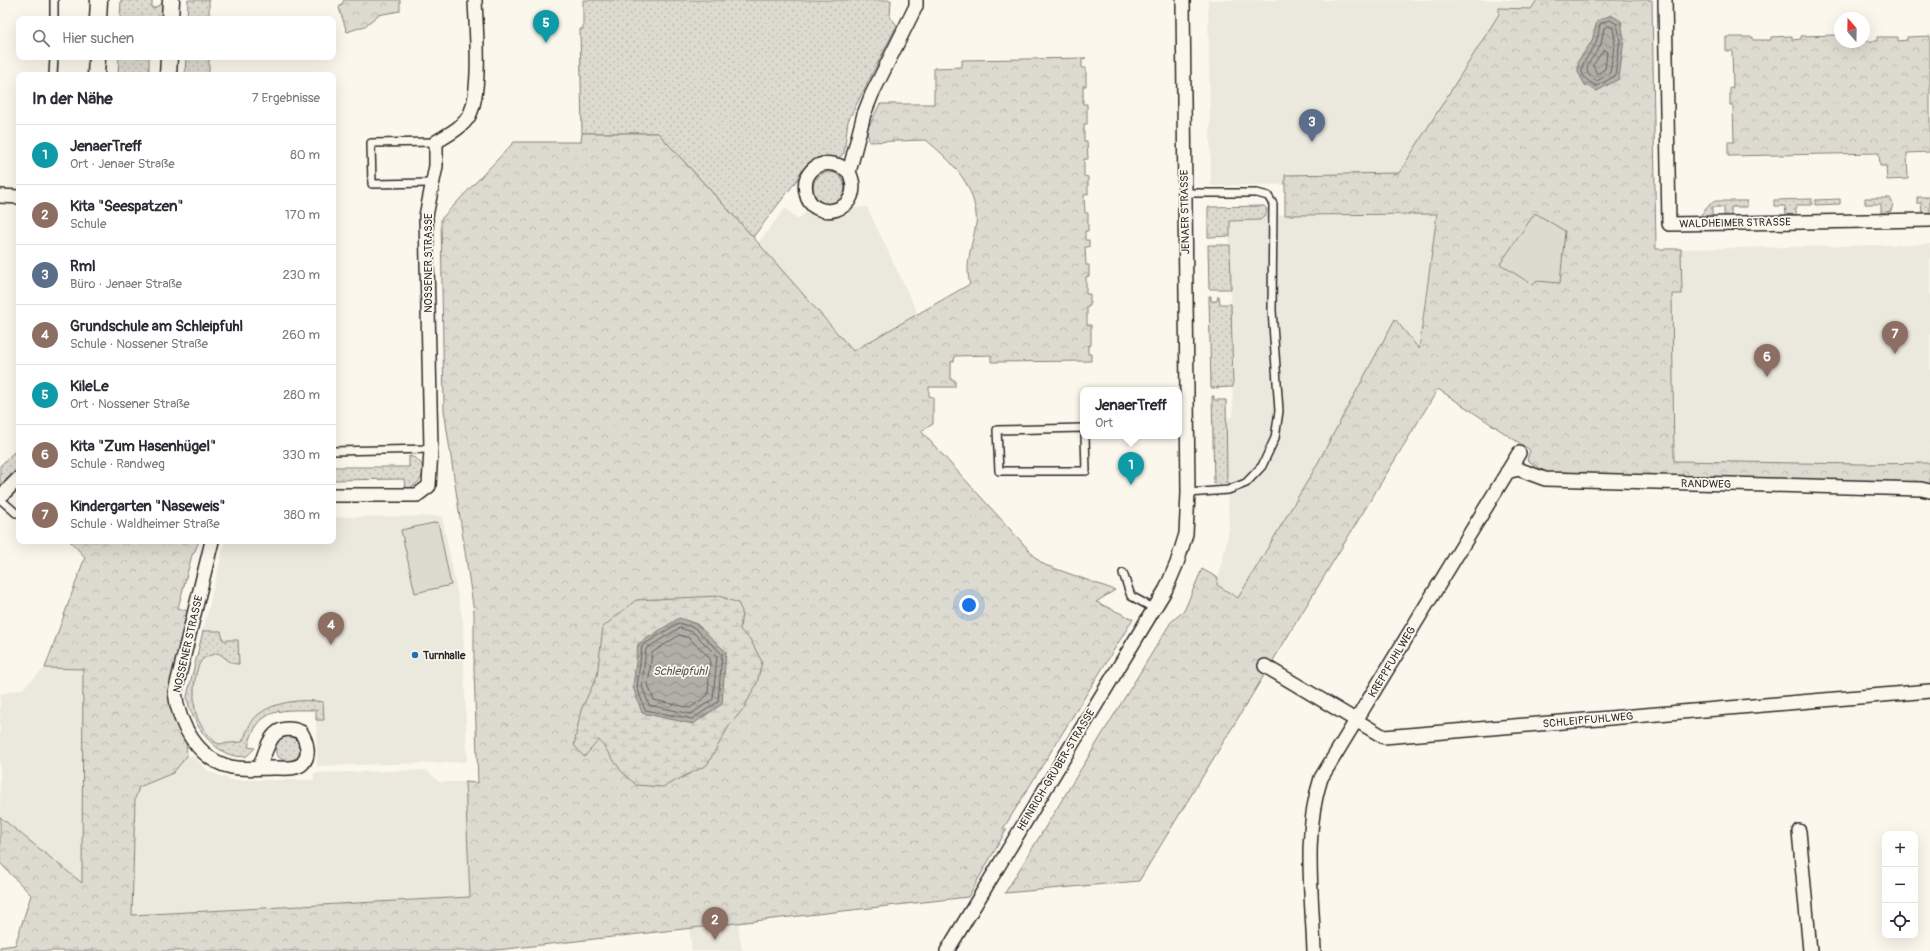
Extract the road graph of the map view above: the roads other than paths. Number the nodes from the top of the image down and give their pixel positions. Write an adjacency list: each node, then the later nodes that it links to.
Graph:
1 (54, 0): 8 (lane)
2 (99, 0): 9 (street)
3 (171, 0): 10 (street)
4 (475, 0): 17 (street)
5 (916, 0): 18 (street)
6 (1183, 0): 20 (street, JENAER STRASSE)
7 (1665, 0): 23 (street, WALDHEIMER STRASSE)
8 (54, 16)
9 (98, 16)
10 (170, 16)
11 (54, 60): 14 (lane)
12 (97, 60): 15 (street)
13 (169, 60): 16 (street)
14 (54, 72)
15 (96, 72)
16 (168, 72)
17 (436, 142): 19 (street, NOSSENER STRASSE); 19 (lane)
18 (849, 172)
19 (432, 183): 27 (street, NOSSENER STRASSE)
20 (1185, 193): 24 (street, JENAER STRASSE); 33 (lane)
21 (0, 196): 22 (street)
22 (16, 197)
23 (1930, 220)
24 (1183, 424): 33 (street, JENAER STRASSE)
25 (1080, 428): 26 (lane)
26 (1085, 439)
27 (431, 449): 28 (lane); 34 (street, NOSSENER STRASSE)
28 (336, 451)
29 (1519, 453): 30 (street)
30 (1507, 472): 32 (street, RANDWEG); 43 (street, KREPPFUHLWEG)
31 (16, 481): 35 (street)
32 (1930, 491)
33 (1188, 493): 39 (street, JENAER STRASSE)
34 (336, 495)
35 (0, 498): 36 (lane)
36 (16, 513)
37 (211, 544): 44 (street, NOSSENER STRASSE)
38 (1123, 573): 40 (lane)
39 (1166, 589): 40 (street, HEINRICH-GRÜBER-STRASSE)
40 (1153, 608): 46 (street, HEINRICH-GRÜBER-STRASSE)
41 (1265, 666): 43 (street, SCHLEIPFUHLWEG)
42 (1930, 692): 43 (street, SCHLEIPFUHLWEG)
43 (1356, 720): 47 (street, KREPPFUHLWEG)
44 (259, 768)
45 (1799, 831): 48 (street)
46 (948, 951)
47 (1314, 951)
48 (1810, 951)

